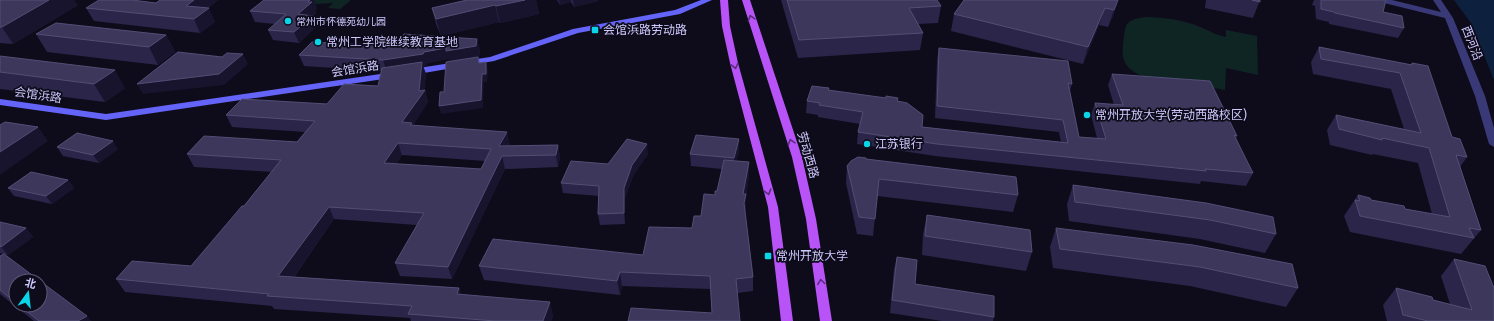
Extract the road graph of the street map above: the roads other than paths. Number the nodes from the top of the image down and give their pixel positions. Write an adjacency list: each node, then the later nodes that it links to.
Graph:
1 (708, 0): 7 (street, 会馆浜路)
2 (724, 0): 9 (main road, one-way to 9)
3 (746, 0): 10 (main road, 劳动西路, one-way to 3)
4 (1383, 0): 6 (street)
5 (1437, 0): 6 (street, 西河沿)
6 (1448, 16): 8 (street, 西河沿)
7 (0, 102)
8 (1494, 144)
9 (788, 321)
10 (826, 321)

